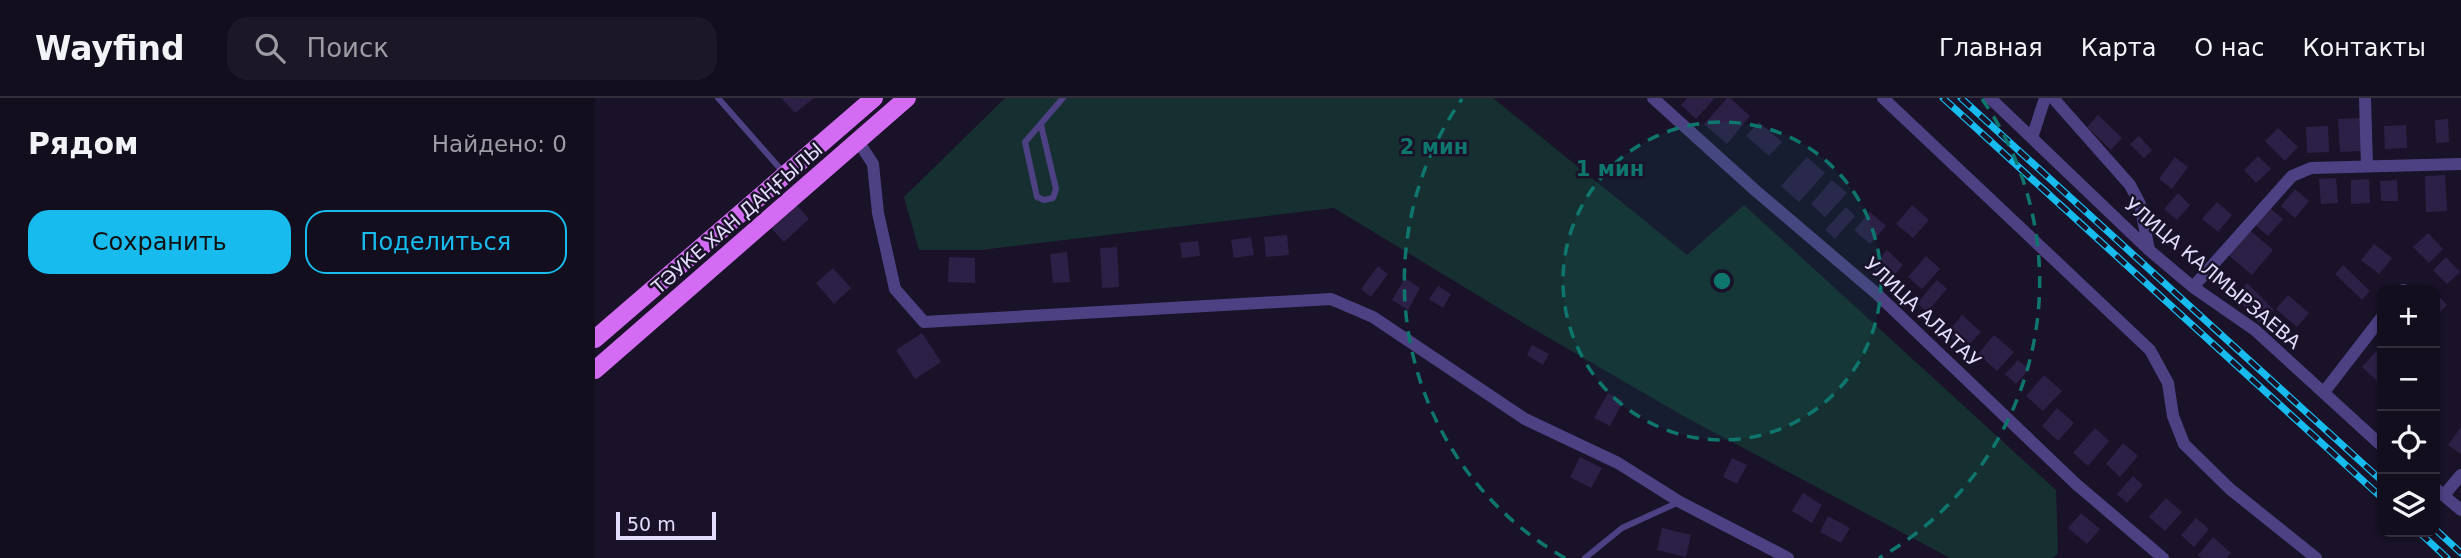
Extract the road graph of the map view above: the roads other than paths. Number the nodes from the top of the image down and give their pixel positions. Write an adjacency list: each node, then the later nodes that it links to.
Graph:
1 (717, 98): 18 (lane)
2 (874, 98): 14 (main road, ТӘУКЕ ХАН ДАҢҒЫЛЫ)
3 (907, 98): 13 (main road, ТӘУКЕ ХАН ДАҢҒЫЛЫ)
4 (1063, 98): 11 (lane)
5 (1653, 98): 33 (street, УЛИЦА АЛАТАУ)
6 (1883, 98): 34 (street)
7 (1990, 98): 12 (street, УЛИЦА КАЛМЫРЗАЕВА)
8 (2045, 98): 12 (street)
9 (2053, 98): 19 (street)
10 (2365, 98): 17 (street)
11 (1041, 125): 11 (lane)
12 (2032, 138): 19 (street, УЛИЦА КАЛМЫРЗАЕВА)
13 (858, 141): 15 (main road, ТӘУКЕ ХАН ДАҢҒЫЛЫ); 29 (street)
14 (818, 146): 15 (main road); 18 (main road, ТӘУКЕ ХАН ДАҢҒЫЛЫ)
15 (832, 163): 23 (main road, ТӘУКЕ ХАН ДАҢҒЫЛЫ)
16 (2461, 164): 17 (street)
17 (2367, 166): 20 (street)
18 (785, 174): 22 (main road, ТӘУКЕ ХАН ДАҢҒЫЛЫ)
19 (2149, 250): 20 (street, УЛИЦА КАЛМЫРЗАЕВА)
20 (2193, 287): 24 (street, УЛИЦА КАЛМЫРЗАЕВА)
21 (2377, 323): 24 (street)
22 (595, 339)
23 (595, 370)
24 (2323, 393): 25 (street, УЛИЦА КАЛМЫРЗАЕВА)
25 (2377, 442)
26 (2461, 475): 27 (street)
27 (2440, 491)
28 (2440, 493): 30 (street)
29 (1680, 502): 31 (lane); 32 (street)
30 (2461, 510)
31 (1585, 558)
32 (1788, 558)
33 (2164, 558)
34 (2316, 558)

